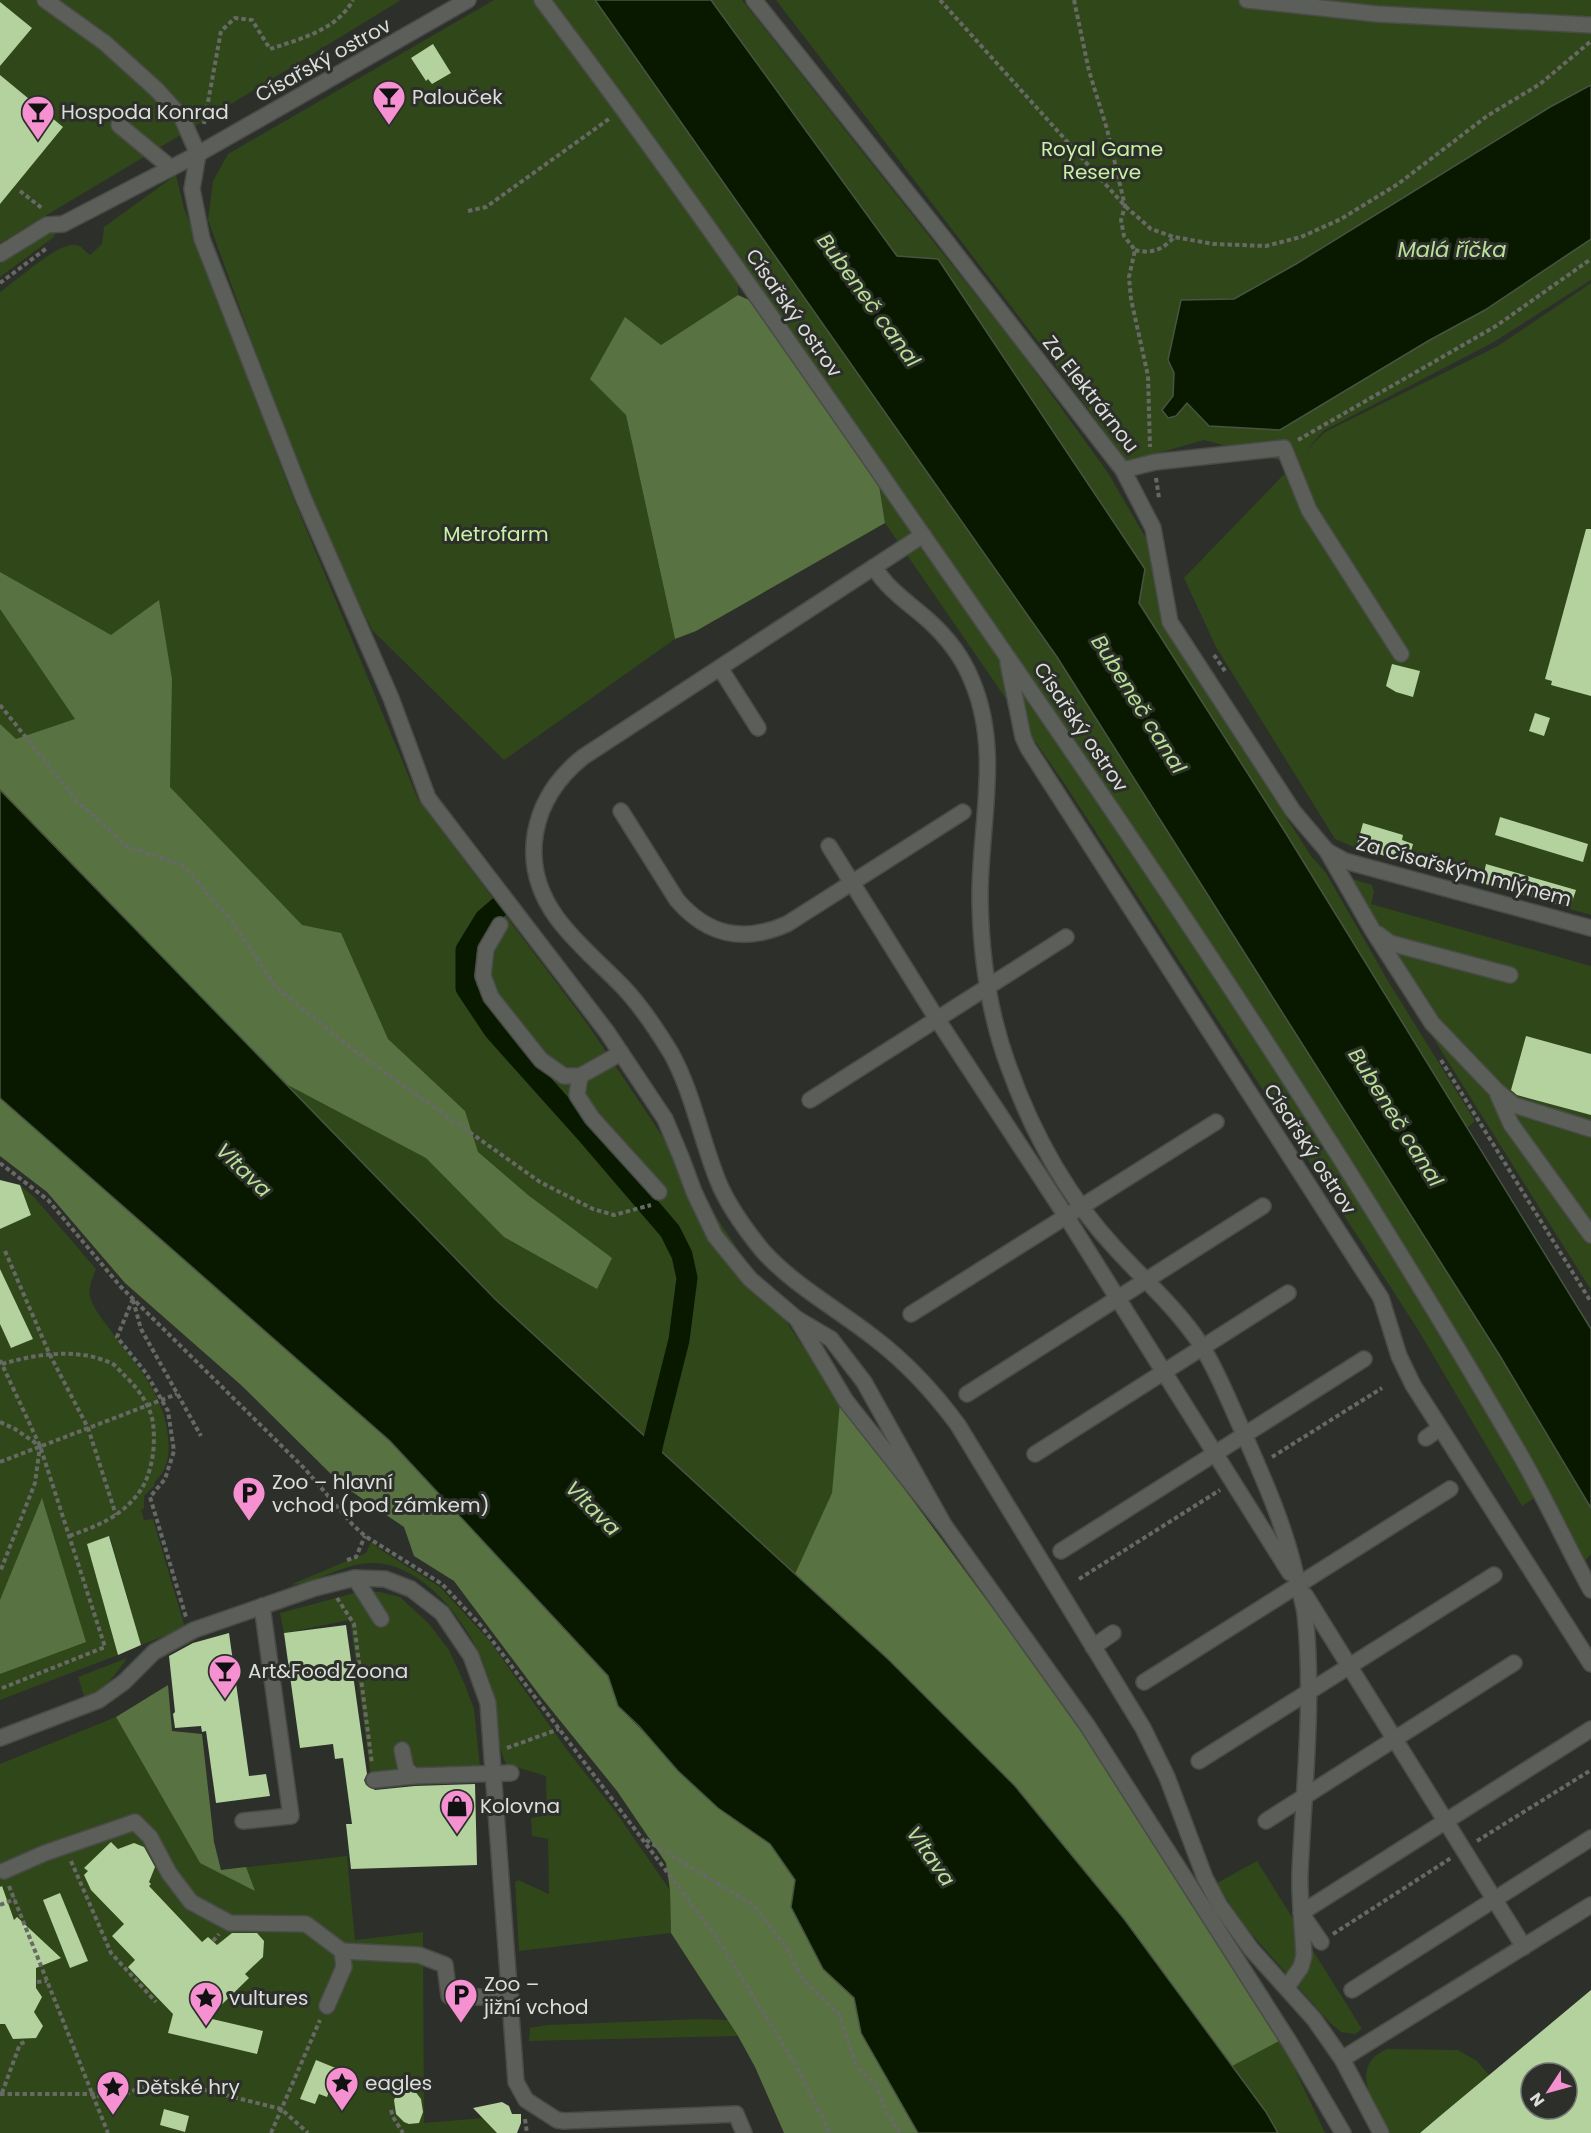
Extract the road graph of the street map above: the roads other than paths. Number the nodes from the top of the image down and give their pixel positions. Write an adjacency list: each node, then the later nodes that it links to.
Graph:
1 (45, 0): 8 (street)
2 (468, 0): 8 (street, Císařský ostrov)
3 (542, 0): 12 (street, Císařský ostrov)
4 (754, 0): 11 (street, Za Elektrárnou)
5 (1247, 0): 6 (street)
6 (1591, 26)
7 (119, 125): 9 (street)
8 (198, 154): 9 (street, Císařský ostrov); 30 (street)
9 (171, 168): 10 (street, Císařský ostrov)
10 (0, 254)
11 (1123, 470): 15 (street); 21 (street, Za Elektrárnou)
12 (923, 535): 13 (street); 14 (street, Císařský ostrov)
13 (874, 567): 16 (street); 28 (street)
14 (1006, 654): 50 (street, Císařský ostrov); 61 (street, Císařský ostrov)
15 (1401, 654)
16 (720, 668): 17 (street); 65 (street)
17 (758, 728)
18 (621, 812): 22 (street)
19 (963, 812): 22 (street)
20 (829, 846): 22 (street)
21 (1327, 851): 24 (street, Za Císařským mlýnem); 25 (street)
22 (851, 883): 29 (street)
23 (500, 925): 31 (street)
24 (1591, 928)
25 (1373, 931): 27 (street); 32 (street)
26 (1066, 937): 28 (street)
27 (1510, 975)
28 (988, 987): 29 (street); 37 (street)
29 (938, 1019): 33 (street); 39 (street)
30 (621, 1053): 31 (street); 45 (street)
31 (579, 1076): 36 (street)
32 (1497, 1091): 35 (street); 40 (street)
33 (810, 1100)
34 (1216, 1122): 37 (street)
35 (1591, 1129)
36 (659, 1192)
37 (1082, 1206): 39 (street); 41 (street)
38 (1263, 1206): 41 (street)
39 (1066, 1216): 43 (street); 44 (street)
40 (1591, 1234)
41 (1147, 1280): 43 (street); 46 (street)
42 (1288, 1293): 46 (street)
43 (1118, 1298): 48 (street); 49 (street)
44 (911, 1314)
45 (797, 1319): 56 (street); 56 (street)
46 (1203, 1348): 48 (street); 51 (street)
47 (1364, 1359): 51 (street)
48 (1164, 1372): 53 (street); 54 (street)
49 (967, 1394)
50 (1440, 1428): 52 (street); 67 (street, Císařský ostrov)
51 (1244, 1435): 53 (street); 60 (street)
52 (1426, 1438)
53 (1215, 1453): 57 (street); 60 (street)
54 (1035, 1454)
55 (1450, 1489): 60 (street)
56 (944, 1525): 98 (street)
57 (1061, 1551)
58 (1494, 1575): 68 (street)
59 (358, 1583): 62 (street); 63 (street); 76 (street)
60 (1298, 1585): 68 (street); 69 (street); 70 (street)
61 (1591, 1590)
62 (262, 1606): 72 (street); 81 (street)
63 (381, 1619)
64 (1113, 1633): 65 (street)
65 (1093, 1647): 92 (street)
66 (1514, 1663): 73 (street)
67 (1591, 1664)
68 (1349, 1667): 70 (street); 73 (street)
69 (1144, 1682)
70 (1308, 1692): 75 (street); 80 (street)
71 (1591, 1730): 83 (street)
72 (0, 1738)
73 (1395, 1740): 80 (street); 83 (street)
74 (402, 1750): 78 (street)
75 (1199, 1761)
76 (494, 1773): 77 (street); 78 (street); 94 (street)
77 (511, 1773)
78 (414, 1776): 79 (street)
79 (374, 1780)
80 (1305, 1797): 82 (street); 88 (street)
81 (243, 1821)
82 (1266, 1821)
83 (1445, 1821): 86 (street); 88 (street)
84 (1591, 1838): 86 (street)
85 (4, 1871): 91 (street)
86 (1494, 1899): 90 (street); 93 (street)
87 (1591, 1905): 90 (street)
88 (1301, 1913): 89 (street); 92 (street)
89 (1321, 1942)
90 (1524, 1947): 96 (street)
91 (342, 1951): 94 (street); 95 (street)
92 (1287, 1987): 96 (street)
93 (1352, 1990)
94 (510, 1998): 97 (street)
95 (327, 2006)
96 (1342, 2059): 99 (street)
97 (744, 2133)
98 (1343, 2133)
99 (1381, 2133)

